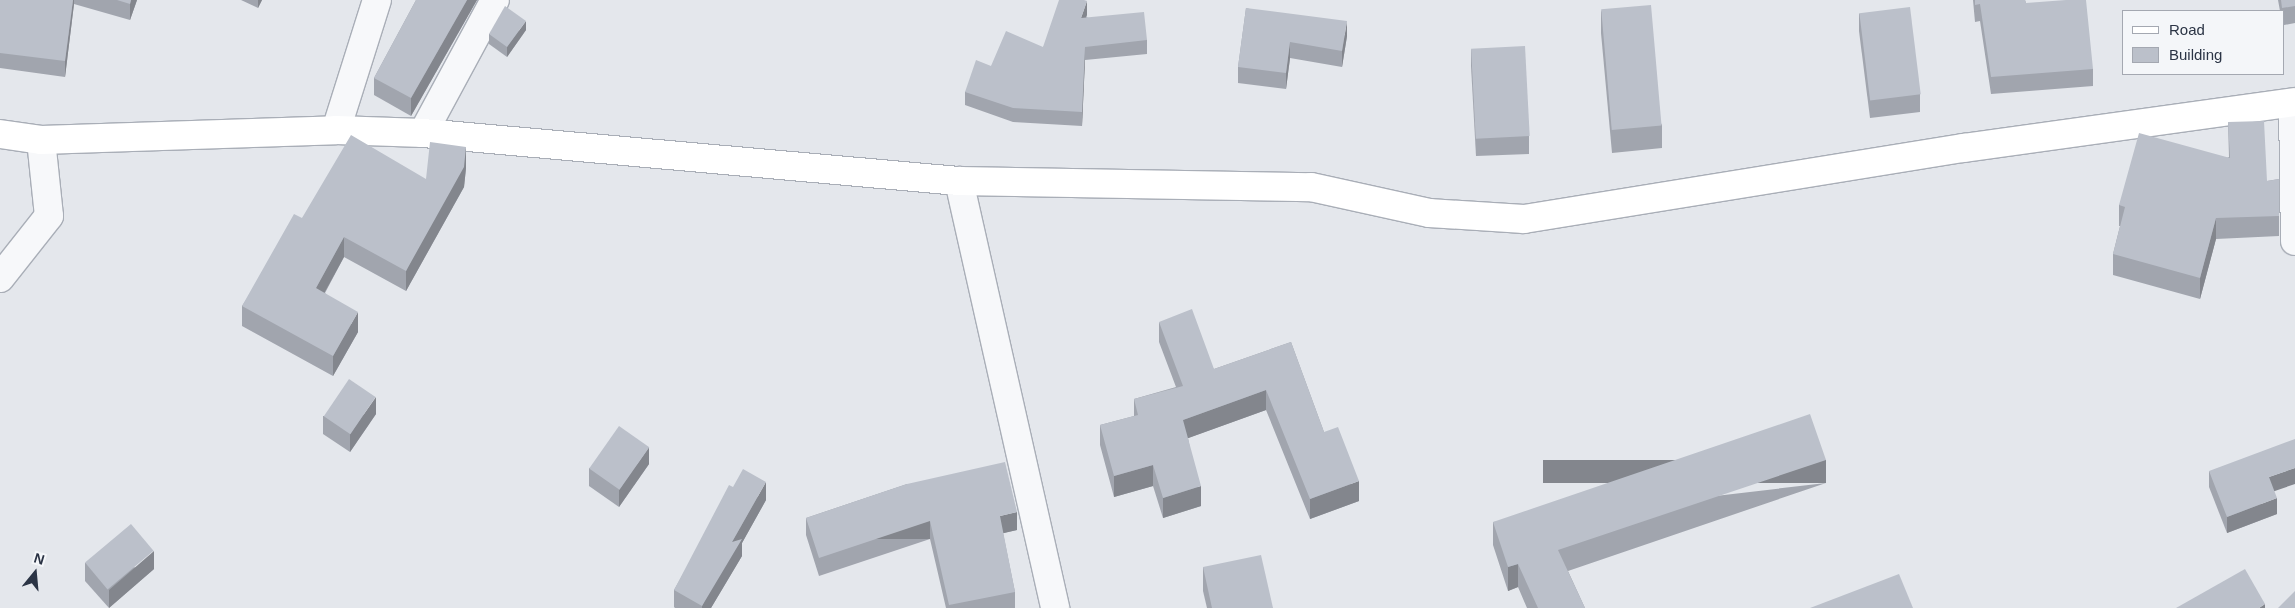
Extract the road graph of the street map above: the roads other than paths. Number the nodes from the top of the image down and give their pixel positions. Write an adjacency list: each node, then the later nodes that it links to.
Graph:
1 (378, 0): 4 (street)
2 (495, 0): 5 (street)
3 (2294, 103): 8 (main road); 9 (street)
4 (336, 130): 5 (main road); 7 (main road)
5 (423, 133): 8 (main road)
6 (0, 134): 7 (main road)
7 (40, 140): 10 (street)
8 (959, 181): 11 (street)
9 (2295, 241)
10 (0, 278)
11 (1055, 608)

